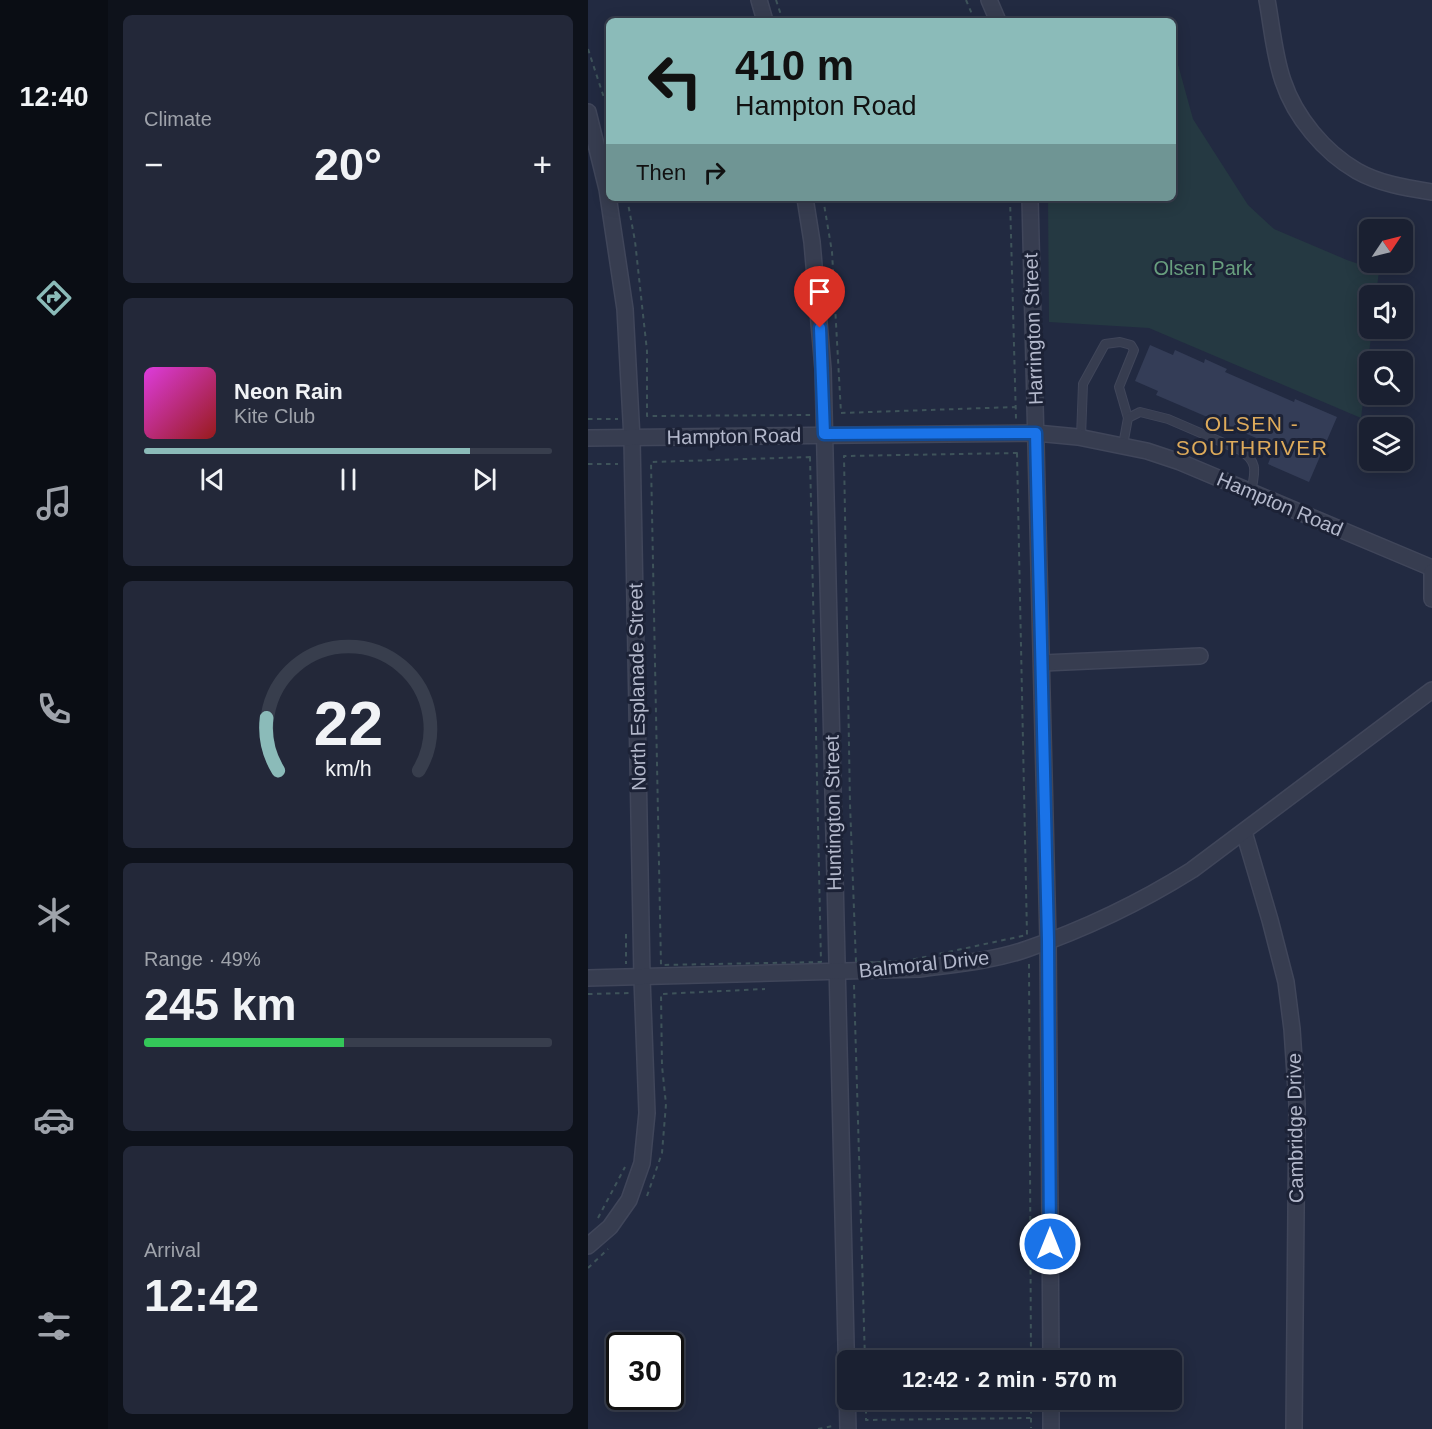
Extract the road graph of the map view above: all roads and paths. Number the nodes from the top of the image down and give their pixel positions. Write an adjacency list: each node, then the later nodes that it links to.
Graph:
1 (759, 0): 6 (street)
2 (776, 0): 7 (path)
3 (966, 0): 8 (path)
4 (989, 0): 9 (street)
5 (1267, 0): 14 (street)
6 (764, 18)
7 (782, 18)
8 (974, 18)
9 (997, 18)
10 (588, 49): 11 (path)
11 (606, 104)
12 (588, 112): 13 (street, North Esplanade Street)
13 (606, 185)
14 (1432, 192)
15 (609, 201): 31 (street, North Esplanade Street)
16 (628, 201): 22 (path)
17 (805, 201): 28 (street, Huntington Street)
18 (824, 201): 21 (path)
19 (1010, 201): 21 (path)
20 (1030, 201): 27 (street, Harrington Street)
21 (1016, 407): 26 (path)
22 (812, 415)
23 (1128, 418): 29 (lane); 32 (lane); 33 (lane)
24 (588, 419): 25 (path)
25 (619, 419)
26 (1016, 422)
27 (1036, 433): 28 (street, Hampton Road); 29 (street, Hampton Road); 37 (street, Harrington Street)
28 (824, 434): 31 (street, Hampton Road); 44 (street, Huntington Street)
29 (1081, 437): 32 (street, Hampton Road)
30 (588, 438): 31 (street, Hampton Road)
31 (632, 439): 46 (street, North Esplanade Street)
32 (1123, 445): 33 (street, Hampton Road)
33 (1251, 492): 34 (street, Hampton Road)
34 (1432, 570): 35 (street)
35 (1432, 599)
36 (1200, 657): 37 (street)
37 (1043, 663): 41 (street, Harrington Street)
38 (1432, 690): 39 (street, Balmoral Drive)
39 (1244, 832): 41 (street, Balmoral Drive); 68 (street, Cambridge Drive)
40 (1027, 935): 40 (path)
41 (1048, 940): 44 (street, Balmoral Drive); 59 (street, Harrington Street)
42 (1029, 961): 58 (path)
43 (821, 962): 43 (path)
44 (836, 972): 46 (street, Balmoral Drive); 64 (street, Huntington Street)
45 (588, 978): 46 (street, Balmoral Drive)
46 (642, 978): 54 (street, North Esplanade Street)
47 (854, 986): 57 (path)
48 (766, 988): 52 (path)
49 (631, 993): 50 (path)
50 (588, 994)
51 (625, 1166): 53 (path)
52 (645, 1198)
53 (596, 1221)
54 (588, 1246)
55 (608, 1249): 56 (path)
56 (588, 1268)
57 (865, 1350)
58 (1031, 1350)
59 (1051, 1350)
60 (866, 1410): 63 (path)
61 (1031, 1410): 63 (path)
62 (1051, 1410): 67 (street)
63 (1031, 1418): 65 (path)
64 (841, 1427): 66 (path)
65 (1031, 1428)
66 (818, 1429)
67 (1052, 1429)
68 (1294, 1429)

